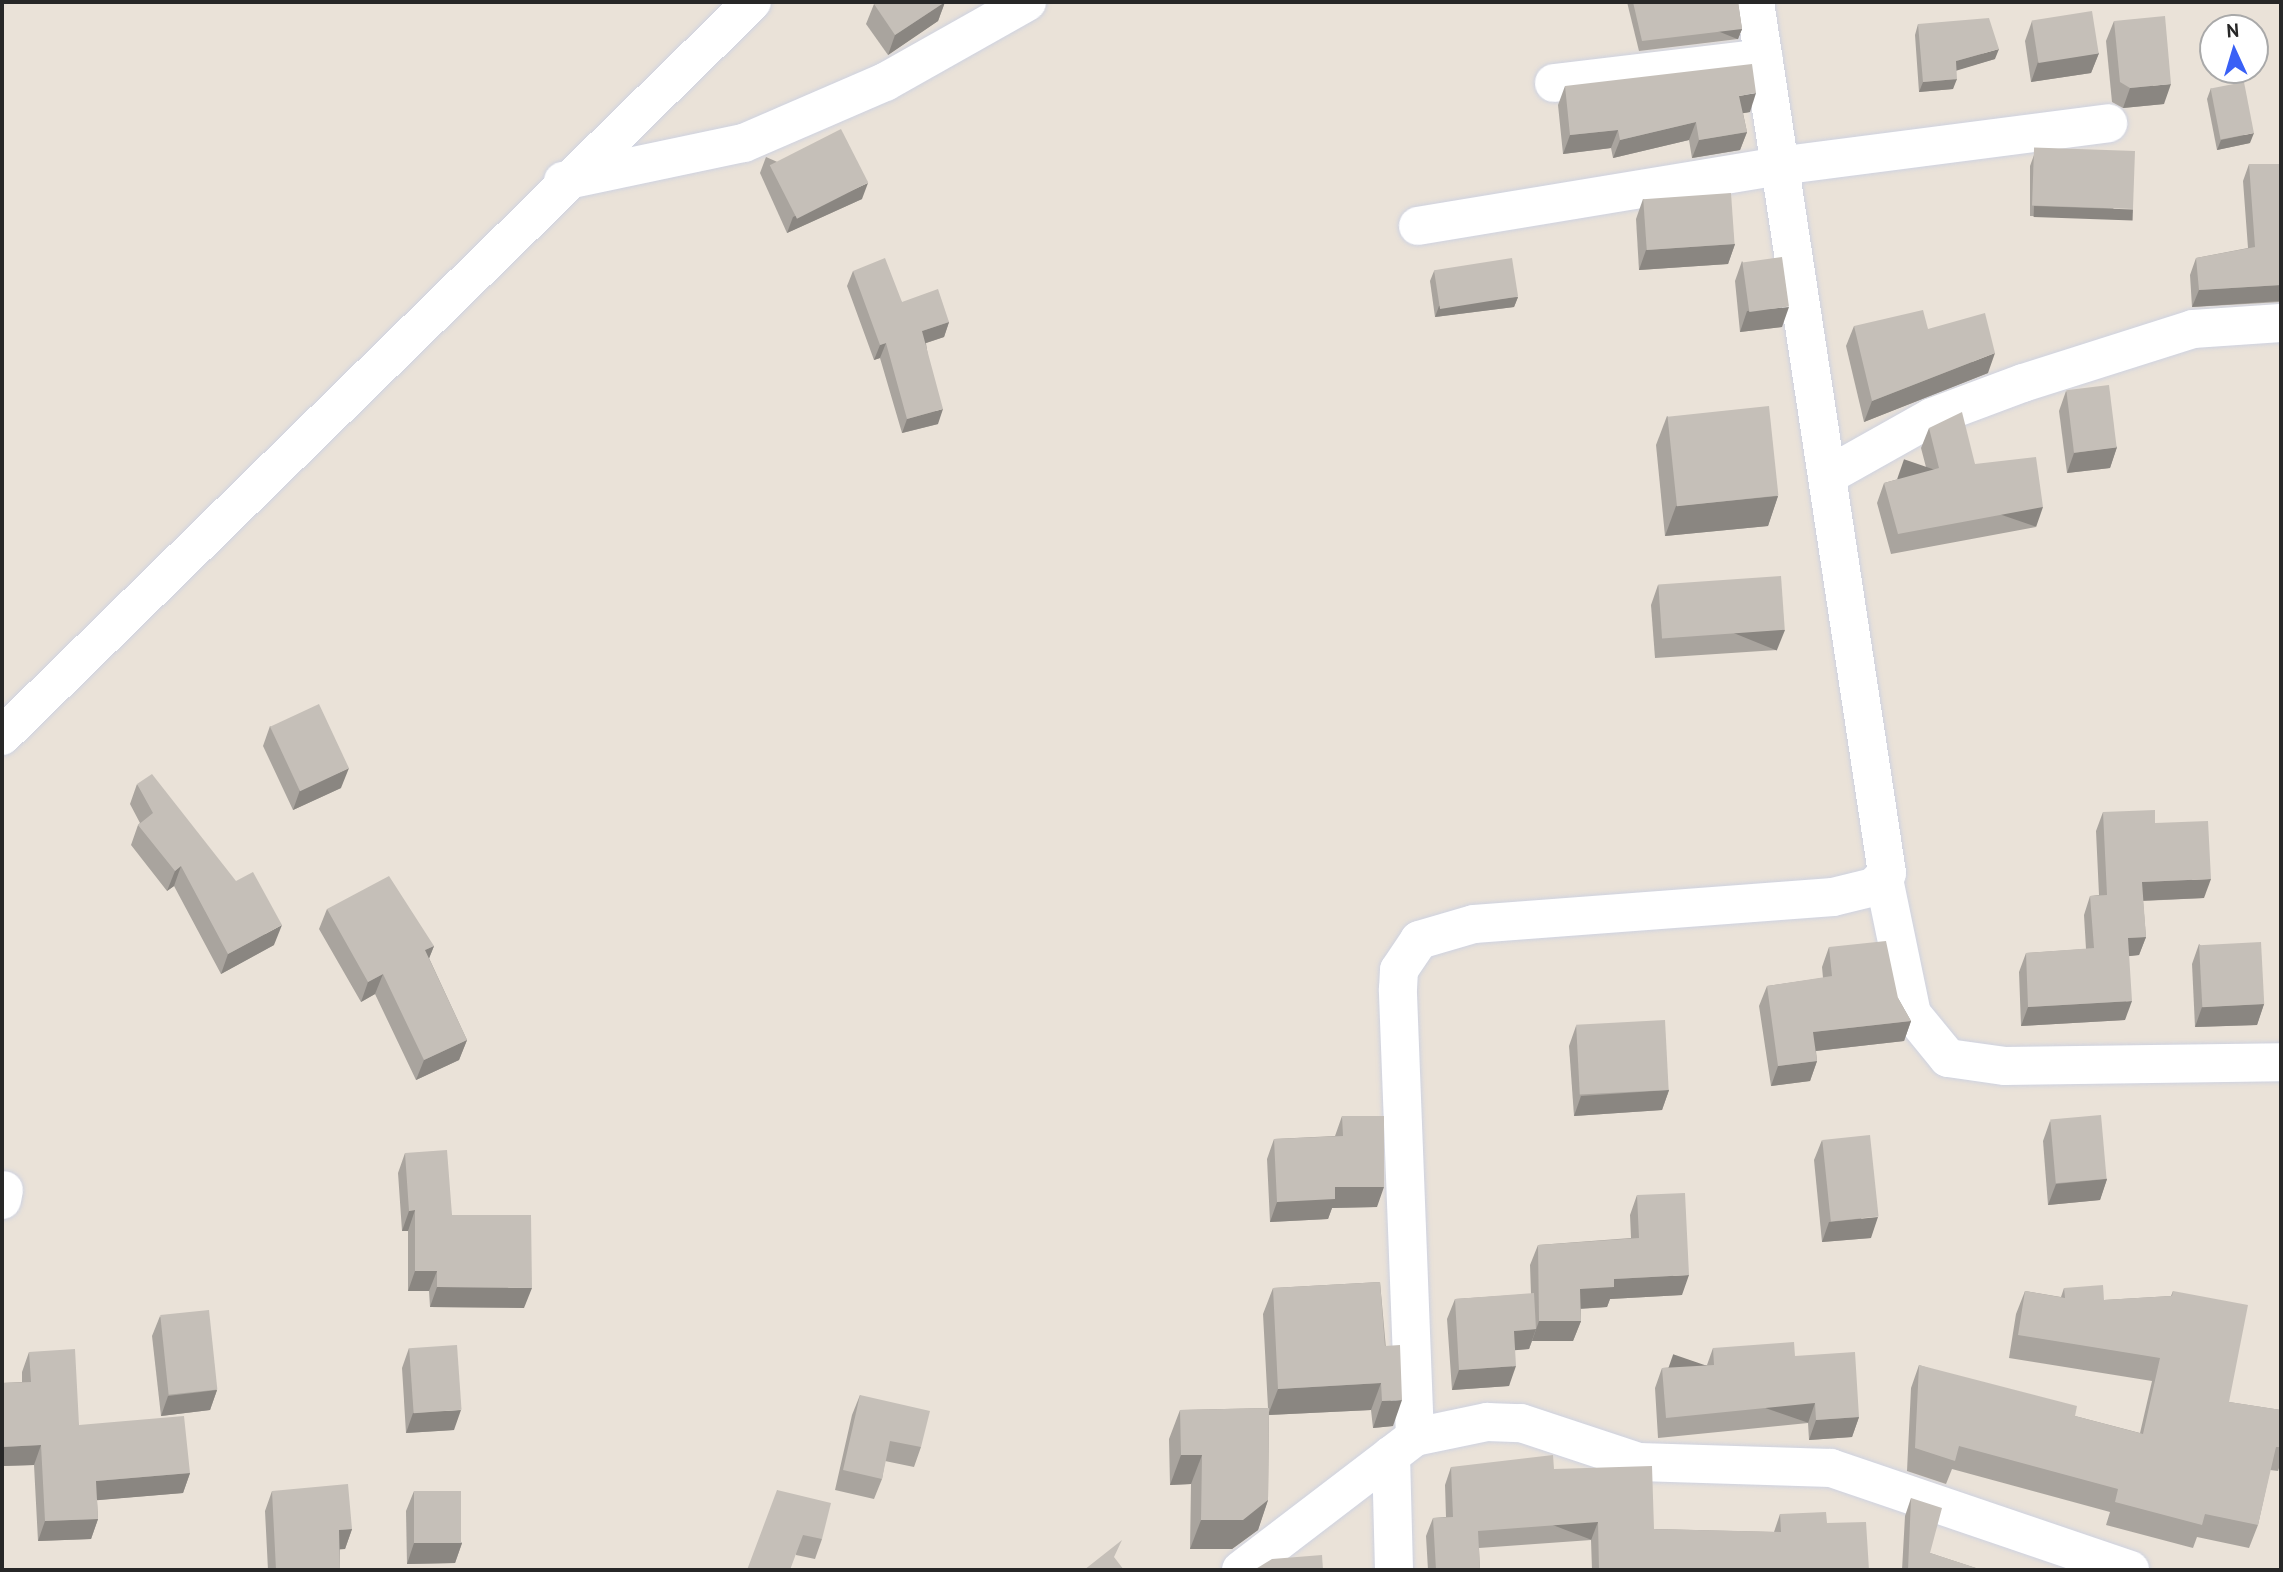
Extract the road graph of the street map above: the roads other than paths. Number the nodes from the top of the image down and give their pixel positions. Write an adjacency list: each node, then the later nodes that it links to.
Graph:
1 (752, 2): 8 (street)
2 (1027, 2): 8 (street)
3 (1755, 2): 4 (street)
4 (1763, 58): 5 (street); 7 (street)
5 (1553, 83)
6 (2109, 123): 7 (street)
7 (1779, 166): 9 (street); 11 (street)
8 (563, 181): 12 (street)
9 (1418, 226)
10 (2281, 323): 11 (street)
11 (1827, 476): 13 (street)
12 (2, 736)
13 (1884, 879): 14 (street); 15 (street)
14 (2281, 1062)
15 (1403, 1446): 16 (street); 17 (street); 18 (street)
16 (1241, 1570)
17 (1394, 1570)
18 (2130, 1570)

